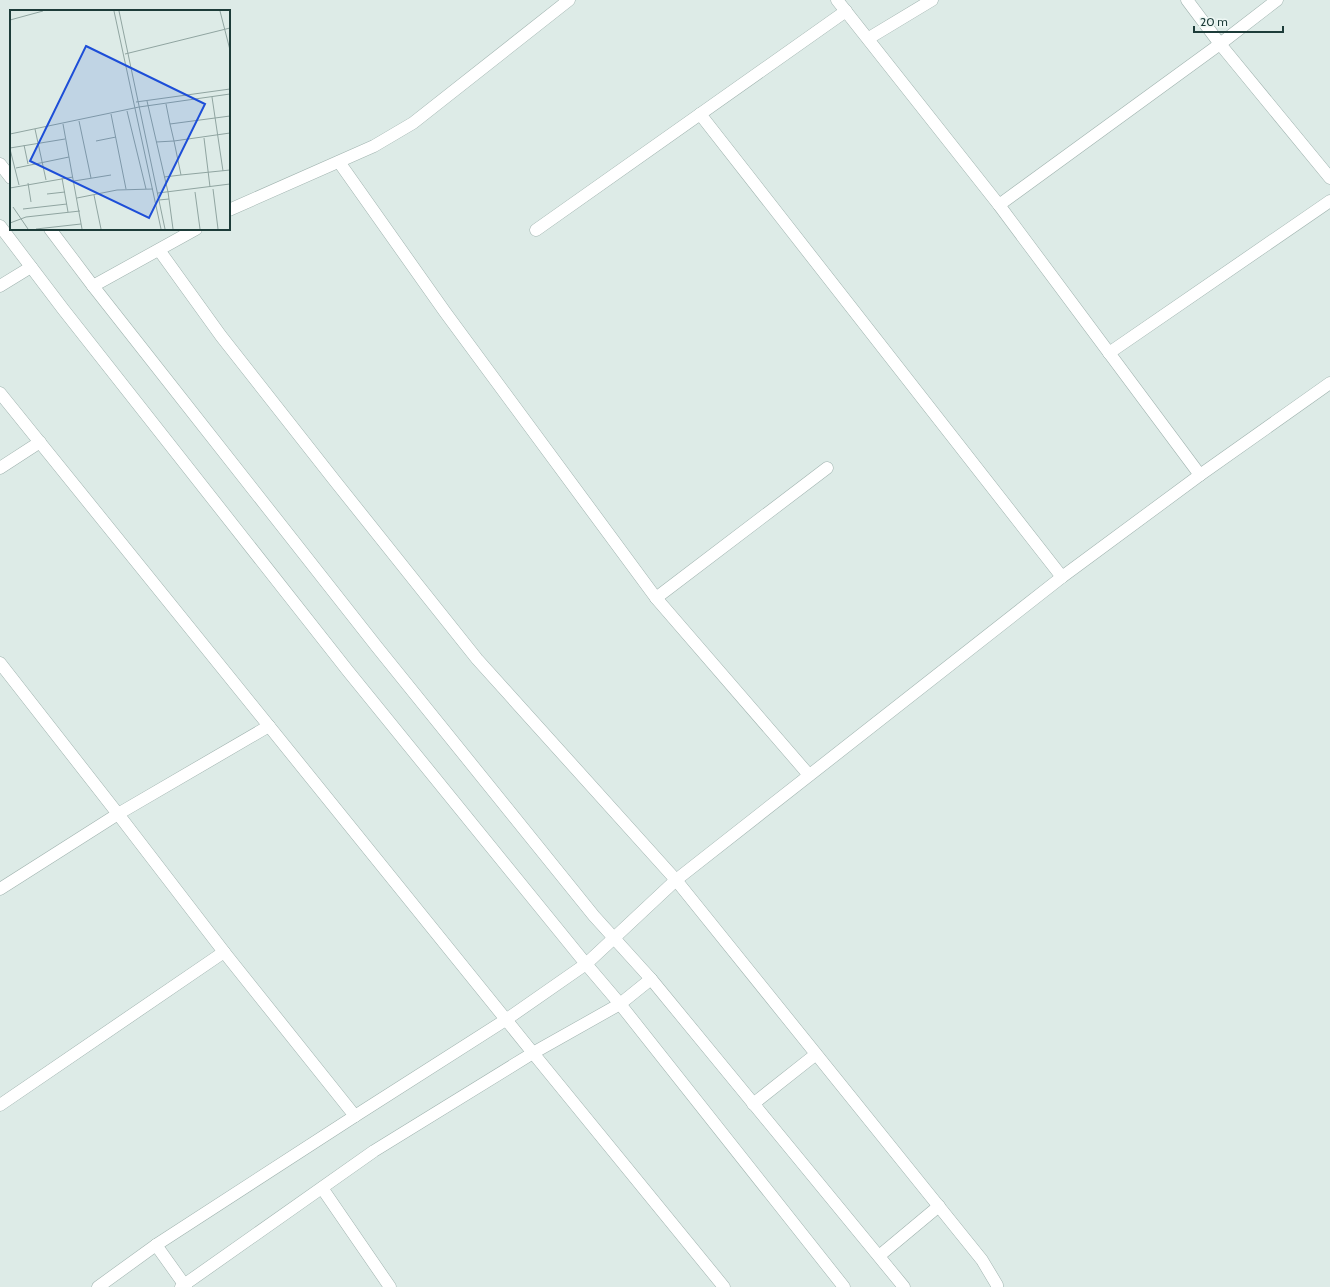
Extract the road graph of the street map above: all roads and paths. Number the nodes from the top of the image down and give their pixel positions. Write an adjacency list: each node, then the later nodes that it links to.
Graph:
1 (569, 0): 10 (street)
2 (837, 0): 6 (street)
3 (932, 0): 7 (street)
4 (1187, 0): 8 (street)
5 (1277, 0): 8 (street)
6 (846, 11): 7 (street); 9 (street)
7 (869, 38): 15 (street)
8 (1220, 44): 13 (street); 15 (street)
9 (700, 114): 20 (street); 32 (street)
10 (339, 162): 16 (street); 33 (street)
11 (0, 164): 12 (street)
12 (10, 177)
13 (1330, 178)
14 (1330, 201): 25 (street)
15 (999, 205): 25 (street)
16 (230, 210)
17 (0, 226): 22 (street)
18 (51, 230): 24 (street)
19 (194, 230): 21 (street)
20 (536, 230)
21 (159, 250): 24 (street); 38 (street)
22 (31, 266): 23 (street); 42 (street)
23 (0, 286)
24 (93, 286): 40 (street)
25 (1109, 354): 31 (street)
26 (1330, 383): 31 (street)
27 (0, 393): 28 (street)
28 (40, 442): 29 (street); 35 (street)
29 (0, 468)
30 (827, 468): 33 (street)
31 (1200, 475): 32 (street)
32 (1062, 577): 36 (street)
33 (656, 598): 36 (street)
34 (0, 663): 37 (street)
35 (269, 726): 37 (street); 45 (street)
36 (809, 776): 38 (street)
37 (118, 814): 39 (street); 41 (street)
38 (676, 880): 40 (street); 47 (street)
39 (0, 889)
40 (614, 938): 42 (street); 43 (street)
41 (224, 952): 49 (street); 50 (street)
42 (586, 964): 44 (street); 45 (street)
43 (651, 980): 44 (street); 48 (street)
44 (620, 1004): 46 (street); 59 (street)
45 (507, 1019): 46 (street); 50 (street)
46 (533, 1053): 51 (street); 58 (street)
47 (815, 1055): 48 (street); 52 (street)
48 (753, 1104): 54 (street)
49 (0, 1105)
50 (355, 1116): 53 (street)
51 (322, 1188): 55 (street); 57 (street)
52 (939, 1206): 54 (street); 61 (street)
53 (156, 1245): 55 (street); 56 (street)
54 (879, 1256): 60 (street)
55 (184, 1286)
56 (98, 1287)
57 (390, 1287)
58 (724, 1287)
59 (844, 1287)
60 (904, 1287)
61 (997, 1287)

